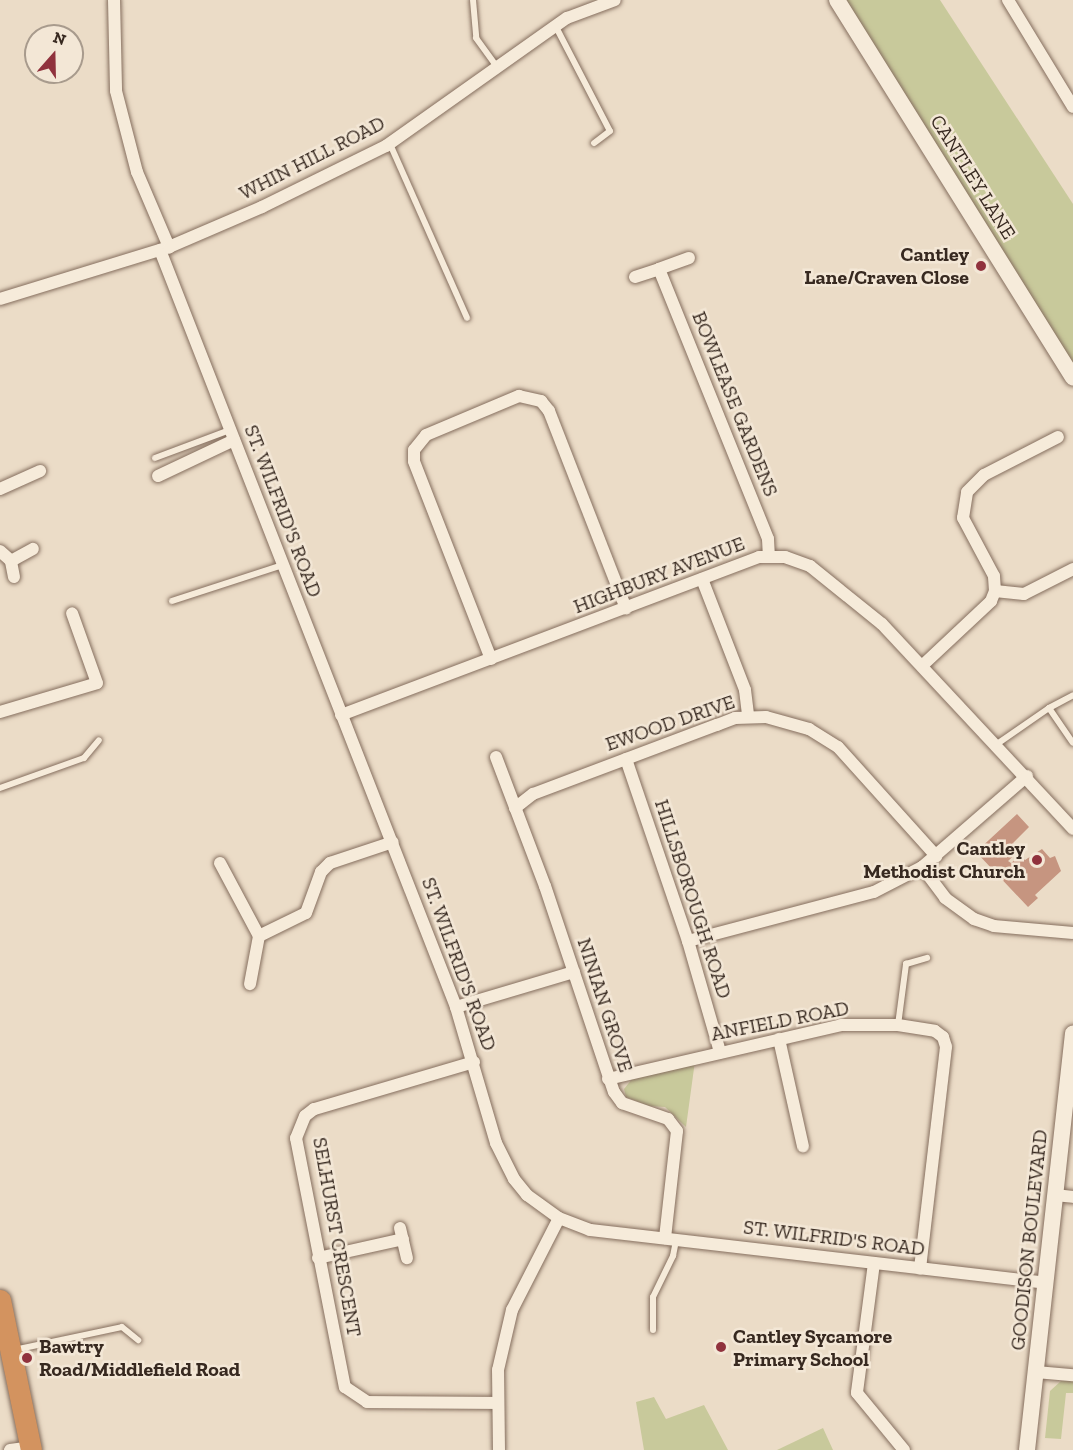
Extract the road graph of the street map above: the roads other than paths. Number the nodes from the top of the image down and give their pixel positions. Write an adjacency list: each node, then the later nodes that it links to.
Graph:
1 (114, 0): 11 (street, ST. WILFRID'S ROAD)
2 (473, 0): 7 (lane)
3 (615, 0): 6 (street, WHIN HILL ROAD)
4 (837, 0): 17 (main road, CANTLEY LANE)
5 (1008, 0): 8 (street)
6 (555, 26): 7 (street, WHIN HILL ROAD); 10 (lane)
7 (496, 66): 9 (street, WHIN HILL ROAD)
8 (1073, 107)
9 (390, 143): 11 (street, WHIN HILL ROAD); 16 (lane)
10 (594, 143)
11 (164, 249): 15 (street, WHIN HILL ROAD); 18 (street, ST. WILFRID'S ROAD)
12 (689, 258): 13 (street)
13 (659, 269): 14 (street); 26 (street, BOWLEASE GARDENS)
14 (635, 277)
15 (0, 299)
16 (467, 318)
17 (1073, 377)
18 (232, 435): 20 (lane); 22 (street); 28 (street, ST. WILFRID'S ROAD)
19 (1058, 437): 32 (street)
20 (155, 458)
21 (40, 471): 23 (street)
22 (158, 476)
23 (0, 489)
24 (33, 549): 27 (street)
25 (0, 551): 27 (street)
26 (769, 556): 31 (street, HIGHBURY AVENUE); 37 (street, HIGHBURY AVENUE)
27 (11, 561): 30 (street)
28 (283, 565): 33 (lane); 41 (street, ST. WILFRID'S ROAD)
29 (1073, 569): 32 (street)
30 (14, 577)
31 (702, 579): 34 (street, HIGHBURY AVENUE); 42 (street)
32 (995, 591): 37 (street)
33 (172, 601)
34 (626, 608): 36 (street, HIGHBURY AVENUE); 36 (street)
35 (72, 613): 40 (street)
36 (491, 659): 41 (street, HIGHBURY AVENUE)
37 (924, 664): 45 (street, HIGHBURY AVENUE)
38 (1073, 694): 39 (lane)
39 (1049, 708): 44 (lane); 45 (lane)
40 (0, 712)
41 (341, 715): 54 (street, ST. WILFRID'S ROAD)
42 (748, 716): 47 (street, EWOOD DRIVE); 55 (street, EWOOD DRIVE)
43 (99, 740): 49 (lane)
44 (1073, 743)
45 (997, 744): 48 (street, HIGHBURY AVENUE)
46 (496, 757): 51 (street, NINIAN GROVE)
47 (626, 759): 51 (street, EWOOD DRIVE); 60 (street, HILLSBOROUGH ROAD)
48 (1027, 776): 50 (street, HIGHBURY AVENUE); 55 (street)
49 (0, 789)
50 (1052, 802): 52 (street); 53 (street)
51 (515, 808): 62 (street, NINIAN GROVE)
52 (1073, 815)
53 (1073, 829)
54 (393, 842): 59 (street); 64 (street, ST. WILFRID'S ROAD)
55 (936, 856): 57 (street)
56 (220, 862): 59 (street)
57 (922, 867): 58 (street); 60 (street)
58 (1073, 933)
59 (259, 936): 63 (street)
60 (688, 941): 68 (street, HILLSBOROUGH ROAD)
61 (927, 958): 65 (lane)
62 (574, 972): 64 (street); 71 (street, NINIAN GROVE)
63 (250, 984)
64 (456, 1007): 70 (street, ST. WILFRID'S ROAD)
65 (898, 1024): 67 (street, ANFIELD ROAD); 80 (street, ANFIELD ROAD)
66 (1073, 1034): 69 (main road, GOODISON BOULEVARD)
67 (779, 1039): 68 (street, ANFIELD ROAD); 72 (street)
68 (720, 1052): 71 (street, ANFIELD ROAD)
69 (1072, 1056): 73 (main road, GOODISON BOULEVARD)
70 (474, 1062): 75 (street, ST. WILFRID'S ROAD); 77 (street, SELHURST CRESCENT)
71 (608, 1078): 76 (street, NINIAN GROVE)
72 (803, 1146)
73 (1055, 1195): 74 (street); 81 (main road, GOODISON BOULEVARD)
74 (1073, 1197)
75 (559, 1218): 76 (street, ST. WILFRID'S ROAD); 88 (street)
76 (671, 1238): 79 (street, ST. WILFRID'S ROAD); 83 (lane)
77 (318, 1258): 78 (street); 88 (street, SELHURST CRESCENT)
78 (407, 1258)
79 (874, 1263): 80 (street, ST. WILFRID'S ROAD); 91 (street)
80 (920, 1268): 81 (street, ST. WILFRID'S ROAD)
81 (1046, 1283): 86 (main road, GOODISON BOULEVARD)
82 (0, 1300): 85 (highway)
83 (653, 1330)
84 (138, 1340): 85 (lane)
85 (11, 1350): 89 (highway)
86 (1036, 1372): 87 (street); 92 (main road, GOODISON BOULEVARD)
87 (1073, 1375)
88 (498, 1403): 90 (street)
89 (24, 1449)
90 (499, 1450)
91 (904, 1450)
92 (1027, 1450)

